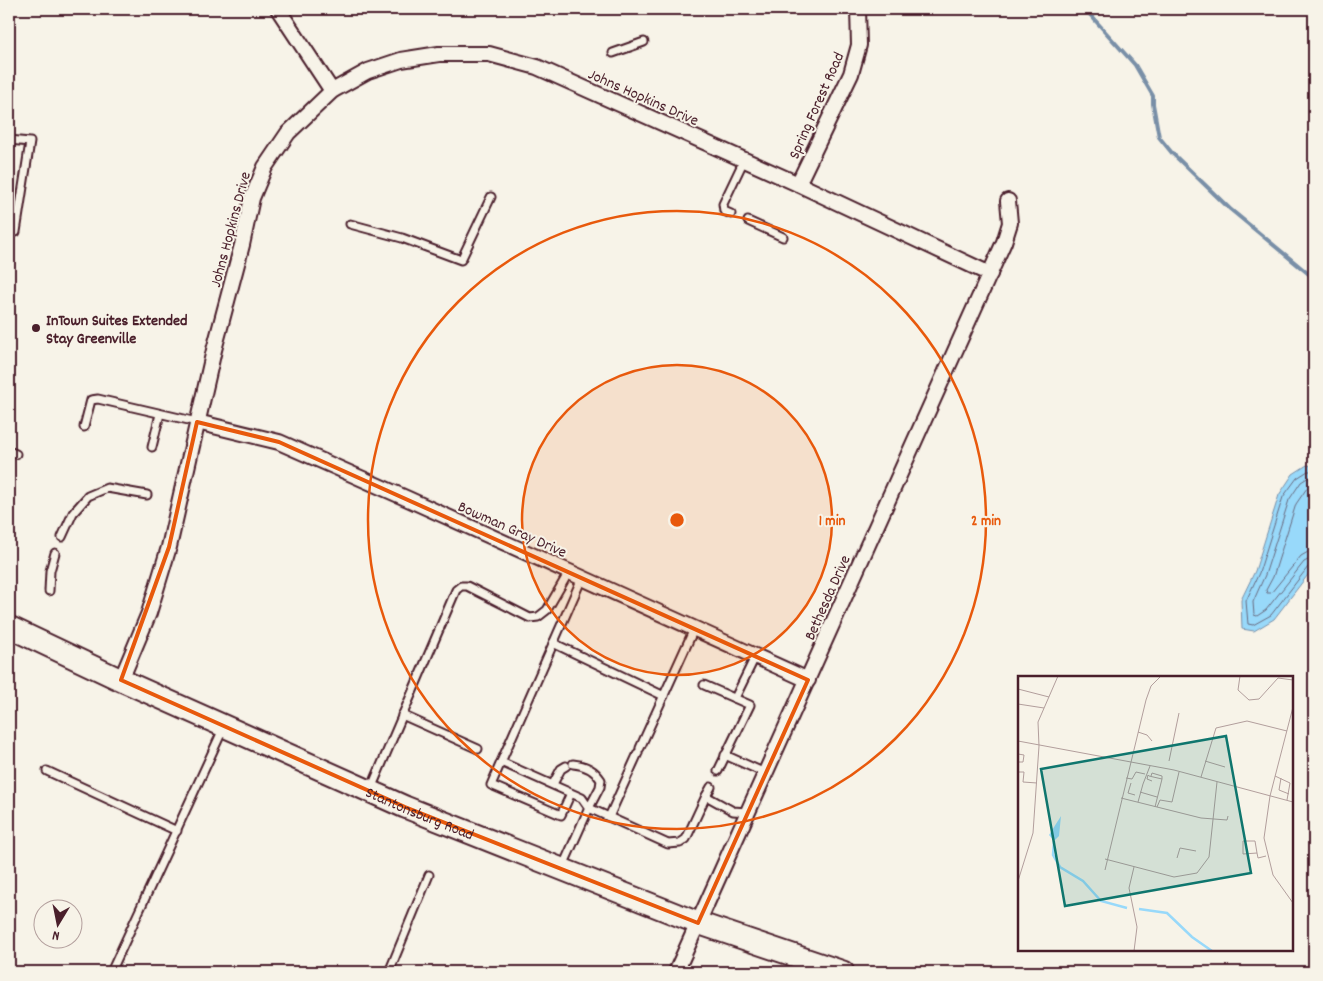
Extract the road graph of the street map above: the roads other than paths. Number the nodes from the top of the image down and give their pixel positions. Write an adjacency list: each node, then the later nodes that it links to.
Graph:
1 (278, 9): 5 (street)
2 (858, 9): 8 (street, Spring Forest Road)
3 (644, 42): 4 (lane)
4 (613, 53)
5 (332, 91): 7 (street, Johns Hopkins Drive); 18 (street, Johns Hopkins Drive)
6 (9, 140): 14 (lane)
7 (744, 160): 8 (street, Johns Hopkins Drive); 11 (lane)
8 (798, 184): 16 (street, Johns Hopkins Drive)
9 (490, 197): 13 (lane)
10 (1008, 201): 16 (street, Bethesda Drive)
11 (731, 214)
12 (748, 221): 15 (lane)
13 (350, 224)
14 (9, 231)
15 (783, 237)
16 (990, 274): 31 (street, Bethesda Drive)
17 (160, 414): 18 (lane); 19 (lane); 20 (lane)
18 (197, 422): 24 (street, Bowman Gray Drive); 30 (street, Johns Hopkins Drive)
19 (84, 427)
20 (152, 447)
21 (147, 495): 22 (lane)
22 (62, 537)
23 (55, 553): 25 (lane)
24 (575, 575): 27 (street, Bowman Gray Drive); 28 (lane); 35 (lane)
25 (49, 591)
26 (9, 626): 30 (main road, Stantonsburg Road)
27 (694, 629): 29 (street, Bowman Gray Drive); 33 (lane)
28 (553, 643): 33 (lane); 39 (lane)
29 (755, 657): 31 (street, Bowman Gray Drive); 34 (lane)
30 (121, 680): 36 (main road, Stantonsburg Road)
31 (808, 680): 42 (street, Bethesda Drive)
32 (704, 685): 34 (lane)
33 (664, 696): 50 (lane)
34 (735, 698): 38 (lane)
35 (402, 715): 37 (lane); 45 (lane)
36 (225, 726): 45 (main road, Stantonsburg Road); 51 (lane)
37 (478, 749)
38 (725, 755): 41 (lane); 42 (lane)
39 (501, 762): 43 (lane); 46 (lane)
40 (47, 771): 51 (lane)
41 (718, 771)
42 (765, 774): 49 (street, Bethesda Drive)
43 (553, 784): 46 (lane); 48 (lane)
44 (711, 787): 47 (lane)
45 (370, 791): 52 (main road, Stantonsburg Road)
46 (571, 793): 48 (lane)
47 (706, 796): 49 (lane); 50 (lane)
48 (589, 808): 50 (lane); 52 (lane)
49 (747, 812): 54 (street, Bethesda Drive)
50 (609, 817)
51 (177, 831): 55 (lane)
52 (562, 869): 54 (main road, Stantonsburg Road)
53 (429, 875): 56 (lane)
54 (698, 922): 57 (street, Bethesda Drive); 58 (main road, Stantonsburg Road)
55 (111, 972)
56 (389, 972)
57 (676, 972)
58 (843, 972)

